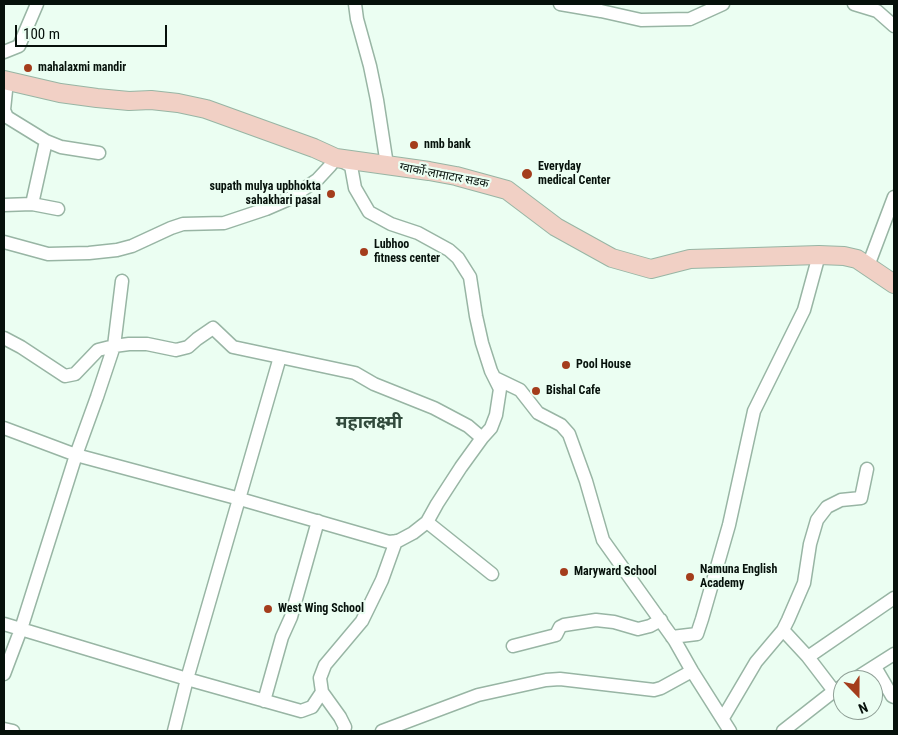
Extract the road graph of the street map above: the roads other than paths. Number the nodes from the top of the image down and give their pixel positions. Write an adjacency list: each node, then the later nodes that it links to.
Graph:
1 (37, 4): 8 (street)
2 (355, 4): 13 (street)
3 (560, 4): 4 (street)
4 (724, 4)
5 (854, 4): 6 (street)
6 (877, 8): 7 (street)
7 (894, 26)
8 (4, 52)
9 (5, 80): 10 (street); 12 (main road, ग्वार्को-लामाटार सडक)
10 (46, 141): 11 (street); 15 (street)
11 (99, 153)
12 (336, 158): 13 (main road, ग्वार्को-लामाटार सडक); 18 (street); 26 (street)
13 (387, 165): 19 (main road, ग्वार्को-लामाटार सडक)
14 (894, 196): 20 (street)
15 (32, 204): 16 (street); 17 (street)
16 (4, 205)
17 (58, 210)
18 (4, 242)
19 (819, 255): 20 (main road, ग्वार्को-लामाटार सडक); 41 (street)
20 (868, 266): 22 (main road, ग्वार्को-लामाटार सडक)
21 (122, 281): 24 (street)
22 (894, 284)
23 (4, 338): 24 (street)
24 (114, 346): 25 (street); 29 (street)
25 (280, 357): 28 (street); 31 (street)
26 (495, 378): 28 (street); 37 (street)
27 (4, 428): 29 (street)
28 (482, 438): 33 (street)
29 (76, 455): 31 (street); 39 (street)
30 (867, 469): 40 (street)
31 (240, 499): 32 (street); 49 (street)
32 (318, 521): 34 (street); 54 (street)
33 (427, 522): 34 (street); 35 (street)
34 (396, 541): 51 (street)
35 (492, 574)
36 (894, 598): 44 (street)
37 (661, 620): 41 (street); 42 (street)
38 (4, 624): 39 (street)
39 (20, 629): 48 (street); 49 (street)
40 (782, 630): 44 (street); 55 (street)
41 (672, 637): 47 (street)
42 (513, 646)
43 (894, 654): 45 (street)
44 (808, 657): 50 (street)
45 (875, 667): 46 (street); 53 (street)
46 (870, 670)
47 (692, 671): 55 (street); 60 (street)
48 (4, 674)
49 (188, 679): 54 (street); 58 (street)
50 (833, 682)
51 (322, 692): 54 (street); 59 (street)
52 (833, 693): 62 (street)
53 (894, 697)
54 (264, 701)
55 (722, 718): 61 (street)
56 (4, 729): 57 (street)
57 (13, 731)
58 (174, 731)
59 (344, 731)
60 (382, 731)
61 (730, 731)
62 (783, 731)

